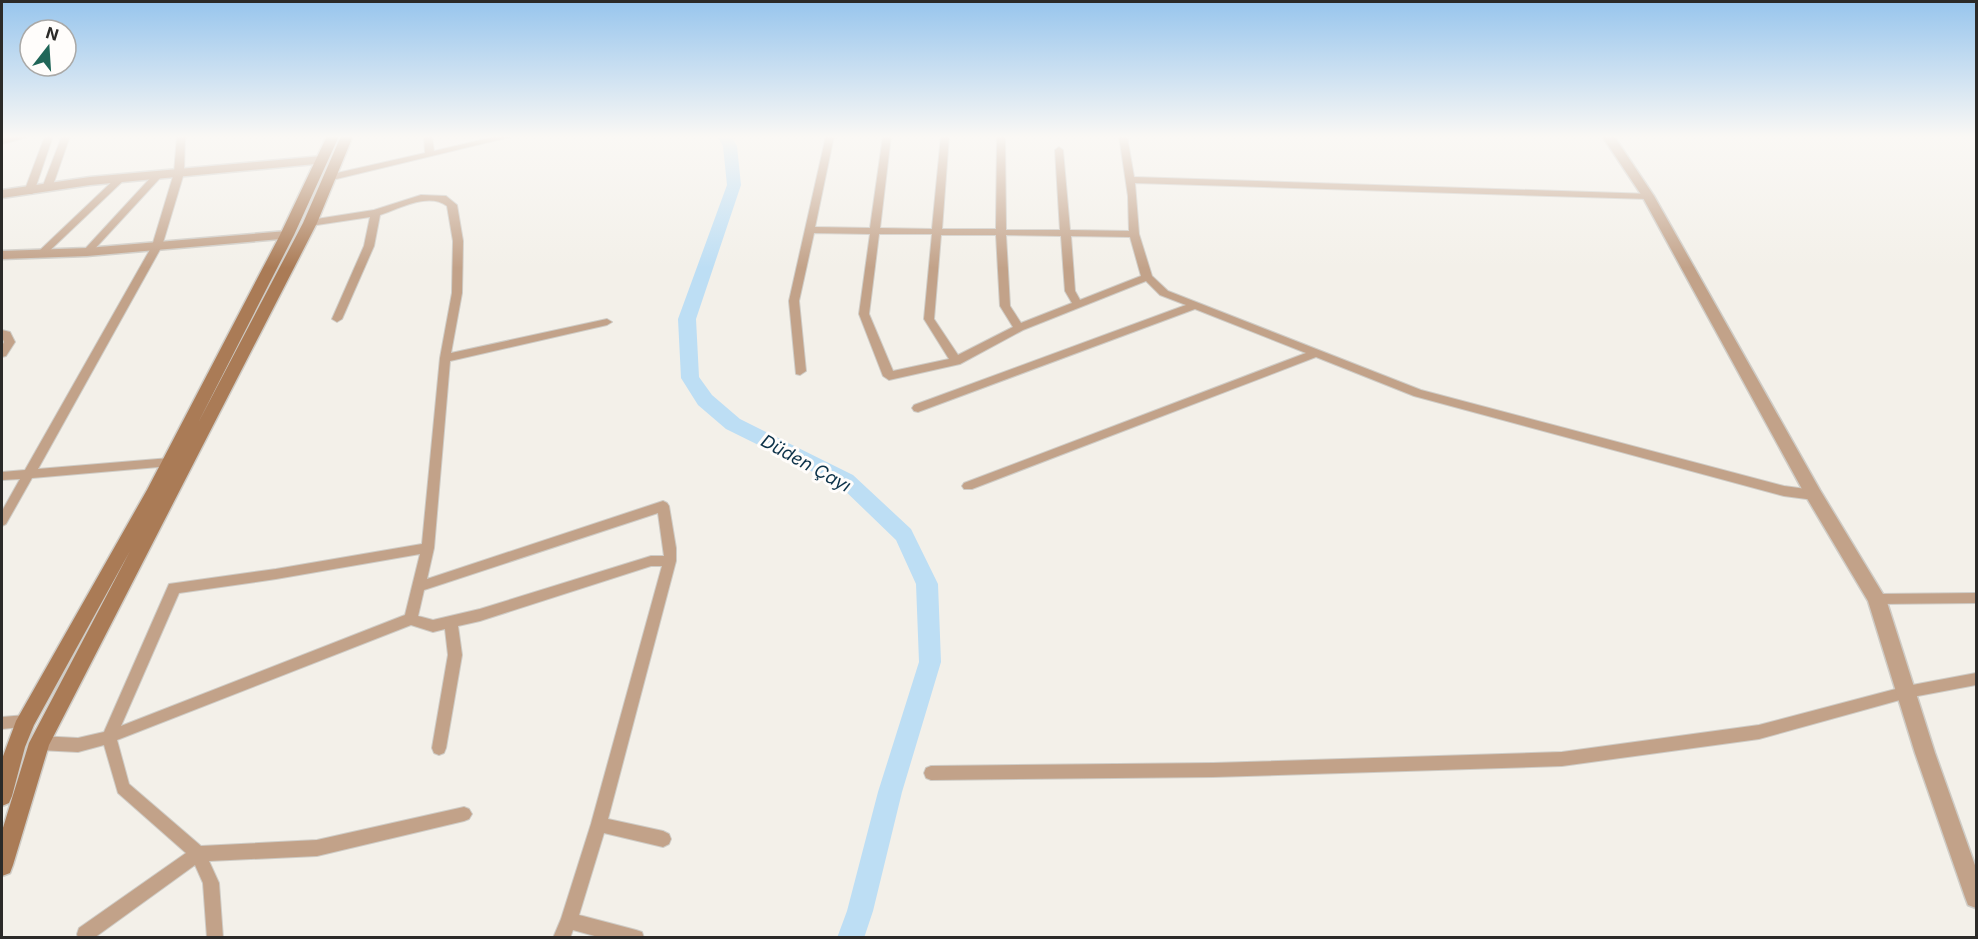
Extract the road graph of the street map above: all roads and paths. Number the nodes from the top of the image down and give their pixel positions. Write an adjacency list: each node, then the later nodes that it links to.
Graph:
1 (33, 180): 17 (street)
2 (50, 180): 16 (street)
3 (108, 180): 16 (street)
4 (120, 180): 31 (street)
5 (154, 180): 30 (street)
6 (176, 180): 29 (street)
7 (313, 180): 28 (main road)
8 (327, 180): 21 (main road)
9 (821, 180): 22 (street)
10 (881, 180): 23 (street)
11 (942, 180): 24 (street)
12 (1001, 180): 25 (street)
13 (1062, 180): 26 (street)
14 (1131, 180): 19 (street); 27 (street)
15 (1637, 180): 19 (street)
16 (47, 188): 17 (street)
17 (29, 192): 18 (street)
18 (2, 194)
19 (1648, 196): 50 (street)
20 (376, 213): 21 (street); 36 (street); 42 (street)
21 (310, 223): 65 (main road)
22 (810, 230): 23 (street); 44 (street)
23 (875, 231): 24 (street); 43 (street)
24 (938, 232): 25 (street); 43 (street)
25 (1001, 232): 26 (street); 38 (street)
26 (1066, 233): 27 (street); 34 (street)
27 (1134, 234): 33 (street)
28 (287, 235): 29 (street); 46 (main road)
29 (157, 246): 30 (street); 47 (street)
30 (87, 252): 31 (street)
31 (40, 254): 32 (street)
32 (2, 255)
33 (1148, 277): 34 (street); 35 (street)
34 (1078, 304): 38 (street)
35 (1194, 306): 41 (street); 45 (street)
36 (337, 319)
37 (607, 322): 42 (street)
38 (1019, 328): 43 (street)
39 (2, 334): 40 (street)
40 (2, 353)
41 (1316, 353): 49 (street); 50 (street)
42 (445, 358): 53 (street)
43 (956, 361)
44 (800, 371)
45 (918, 408)
46 (170, 462): 47 (street); 62 (main road)
47 (32, 472): 48 (street); 51 (street)
48 (2, 476)
49 (968, 486)
50 (1814, 495): 57 (street)
51 (6, 510): 52 (street)
52 (2, 521)
53 (428, 548): 55 (street); 64 (street)
54 (670, 561): 55 (street); 59 (street); 71 (street)
55 (418, 587): 58 (street)
56 (1977, 598): 57 (street)
57 (1877, 599): 61 (street)
58 (411, 619): 59 (street); 64 (street)
59 (451, 621): 67 (street)
60 (1977, 679): 61 (street)
61 (1907, 692): 68 (street); 75 (street)
62 (26, 721): 63 (street); 66 (main road)
63 (2, 723)
64 (109, 737): 65 (street); 73 (street)
65 (39, 743): 66 (main road); 74 (main road)
66 (15, 747): 69 (main road)
67 (438, 748)
68 (931, 773)
69 (2, 796)
70 (464, 813): 73 (street)
71 (599, 824): 72 (street); 76 (street)
72 (663, 838)
73 (198, 854): 77 (street); 78 (street)
74 (2, 866)
75 (1977, 897)
76 (569, 921): 79 (street); 80 (street)
77 (85, 934)
78 (215, 938)
79 (561, 938)
80 (636, 938)

